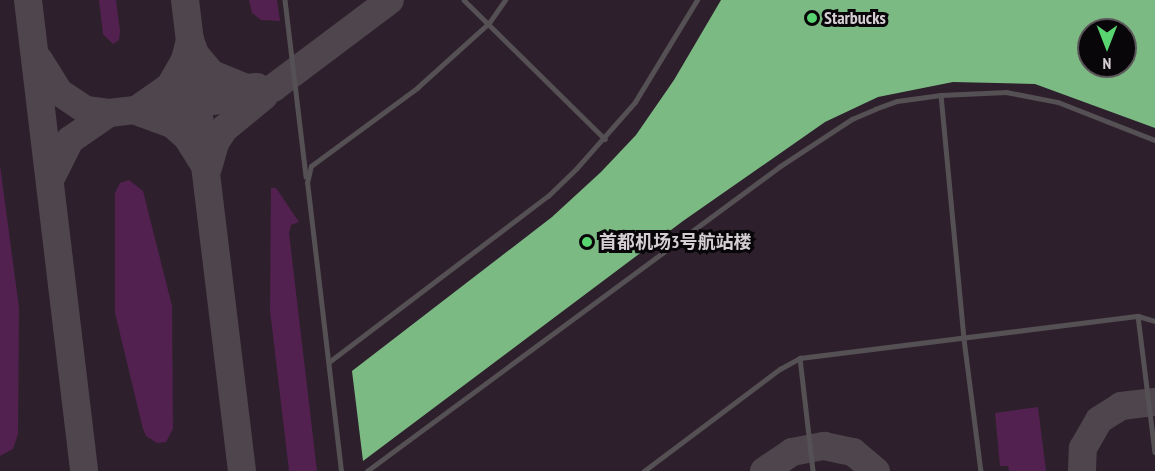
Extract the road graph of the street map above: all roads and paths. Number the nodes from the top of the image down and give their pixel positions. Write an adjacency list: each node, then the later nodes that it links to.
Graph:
1 (285, 0): 9 (lane)
2 (464, 0): 5 (lane)
3 (505, 0): 5 (lane)
4 (697, 0): 7 (lane)
5 (489, 23): 7 (lane); 9 (lane)
6 (941, 95): 8 (lane); 12 (lane); 17 (lane)
7 (605, 139): 14 (lane)
8 (1155, 140)
9 (307, 183): 14 (lane)
10 (1138, 316): 11 (lane); 12 (lane); 15 (lane)
11 (1155, 321)
12 (964, 339): 13 (lane); 20 (lane)
13 (800, 358): 18 (lane); 19 (lane)
14 (329, 362): 16 (lane)
15 (1155, 452)
16 (341, 471)
17 (367, 471)
18 (644, 471)
19 (813, 471)
20 (981, 471)

